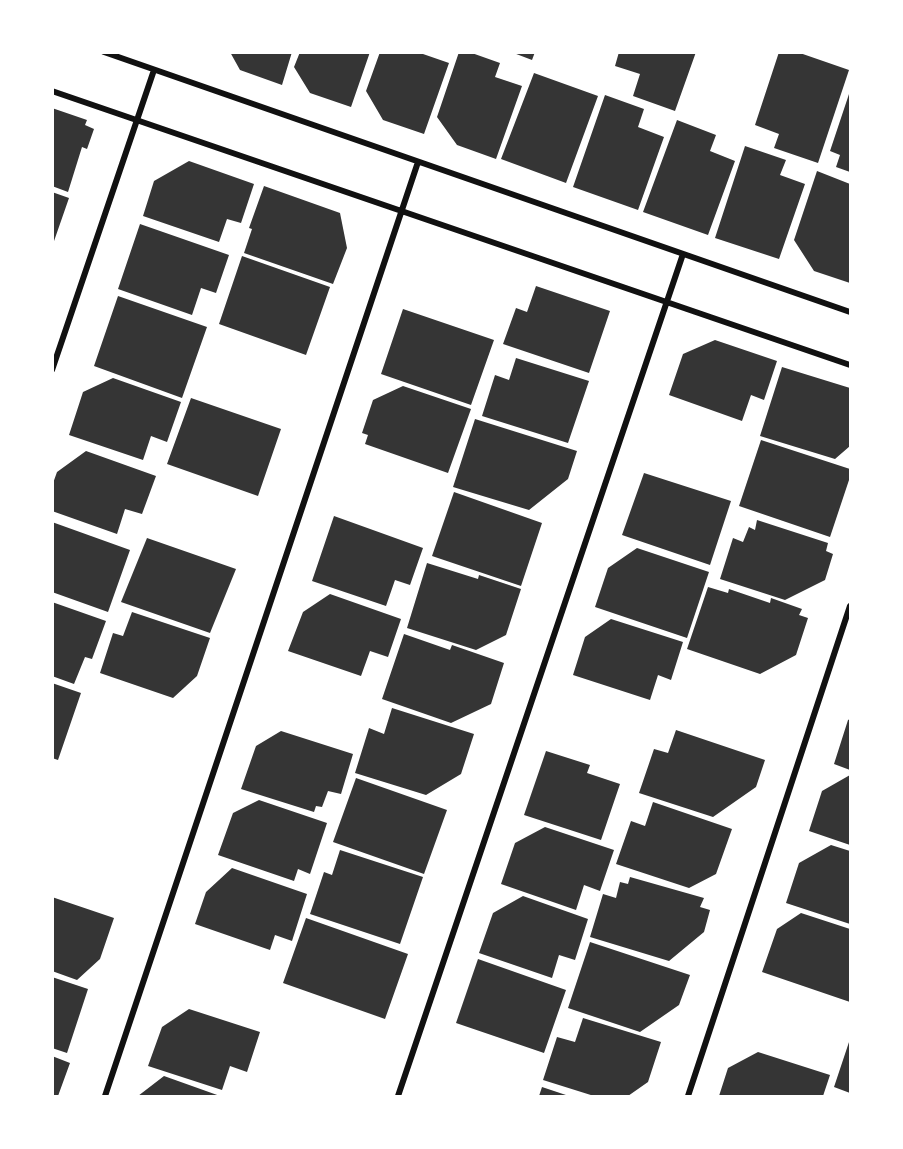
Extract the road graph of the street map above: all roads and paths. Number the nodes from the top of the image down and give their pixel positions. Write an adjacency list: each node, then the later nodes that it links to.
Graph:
1 (104, 52): 2 (street)
2 (154, 70): 4 (street); 5 (street)
3 (52, 91): 4 (street)
4 (137, 120): 6 (street); 11 (street)
5 (418, 162): 6 (street); 7 (street)
6 (402, 211): 8 (street); 13 (street)
7 (683, 254): 8 (street); 9 (street)
8 (666, 302): 10 (street); 14 (street)
9 (850, 312)
10 (850, 365)
11 (52, 370)
12 (850, 606): 15 (street)
13 (105, 1096)
14 (398, 1096)
15 (688, 1096)

